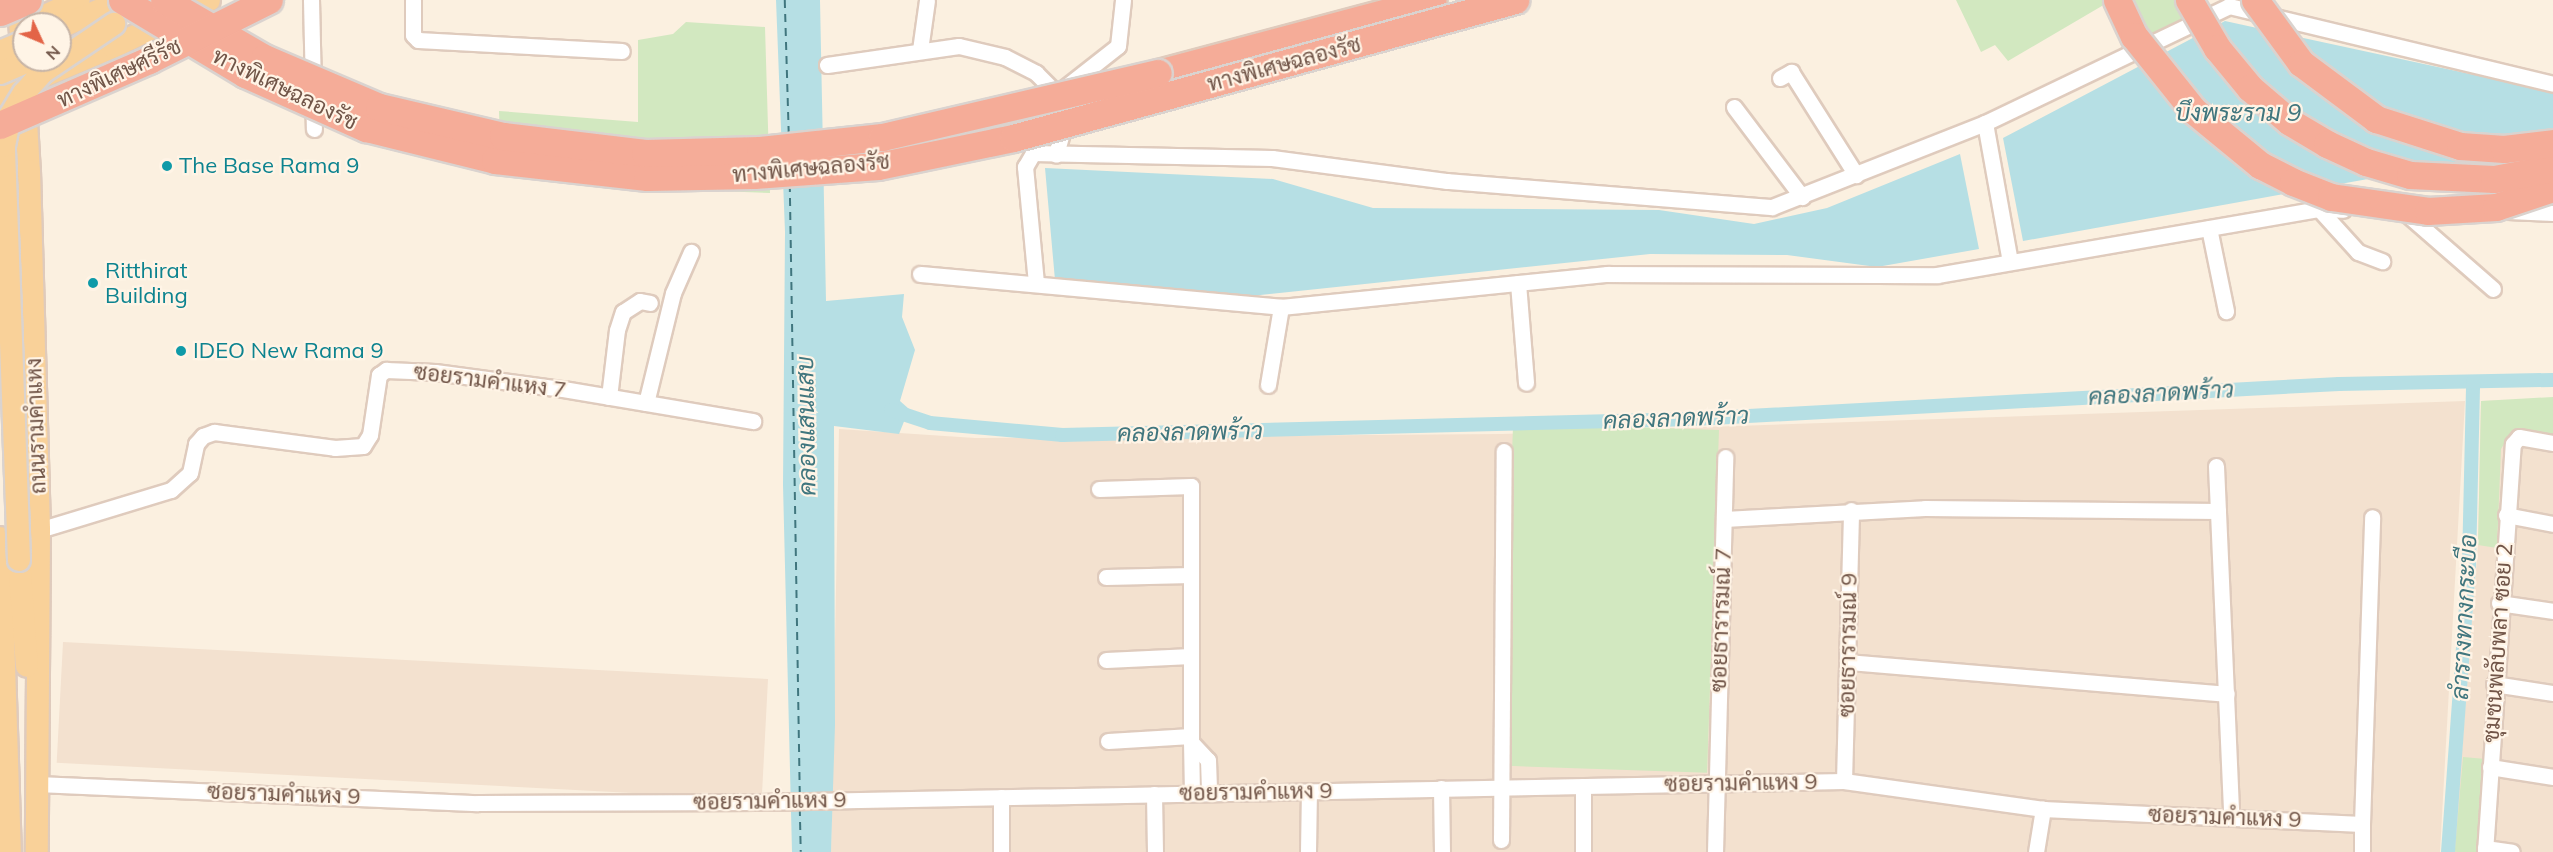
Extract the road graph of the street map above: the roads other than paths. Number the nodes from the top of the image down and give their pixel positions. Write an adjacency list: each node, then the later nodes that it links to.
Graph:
1 (163, 0): 12 (highway, ทางพิเศษฉลองรัช, bridge); 14 (main road, bridge)
2 (208, 0): 19 (main road)
3 (268, 0): 32 (highway, ทางพิเศษศรีรัช, bridge)
4 (312, 0): 33 (street)
5 (413, 0): 21 (street)
6 (927, 0): 20 (street)
7 (1123, 0): 29 (street)
8 (1515, 0): 14 (highway, ทางพิเศษฉลองรัช, bridge)
9 (2117, 0): 39 (highway, bridge)
10 (2189, 0): 36 (highway, bridge)
11 (2255, 0): 34 (highway, bridge)
12 (1425, 1)
13 (68, 2): 15 (main road)
14 (120, 8): 16 (main road); 18 (main road, bridge); 83 (main road, bridge)
15 (48, 12)
16 (72, 23)
17 (12, 34): 22 (main road, bridge)
18 (72, 39)
19 (113, 47): 26 (main road); 37 (main road)
20 (920, 50): 23 (street); 29 (street)
21 (622, 51)
22 (0, 52)
23 (827, 65)
24 (21, 72): 26 (main road, ถนนรามคำแหง)
25 (1780, 78): 38 (street)
26 (22, 84): 28 (main road); 37 (main road, ถนนรามคำแหง)
27 (2553, 84): 31 (street)
28 (0, 94)
29 (1058, 94): 35 (street)
30 (1734, 107): 40 (street)
31 (1985, 123): 38 (street); 47 (street)
32 (0, 125)
33 (314, 129)
34 (2553, 142)
35 (1056, 155): 40 (street); 49 (street)
36 (2553, 168)
37 (29, 171): 71 (main road, ถนนรามคำแหง)
38 (1856, 175): 40 (street)
39 (2553, 188)
40 (1802, 197)
41 (2319, 209): 43 (street); 44 (street); 46 (street)
42 (2553, 213): 43 (street)
43 (2407, 214): 51 (street)
44 (2209, 228): 47 (street); 54 (street)
45 (691, 252): 58 (street)
46 (2382, 261)
47 (2010, 262): 50 (street)
48 (920, 274): 49 (street)
49 (1036, 283): 53 (street)
50 (1518, 283): 53 (street); 55 (street)
51 (2493, 289)
52 (650, 303): 57 (street)
53 (1281, 307): 56 (street)
54 (2226, 311)
55 (1526, 383)
56 (1268, 385)
57 (609, 397): 58 (street, ซอยรามคำแหง 7); 71 (street, ซอยรามคำแหง 7)
58 (646, 403): 59 (street, ซอยรามคำแหง 7)
59 (753, 421)
60 (2553, 444): 67 (street, ชุมชนพลับพลา ซอย 2)
61 (1504, 452): 92 (street)
62 (1725, 458): 69 (street, ซอยธารารมณ์ 7)
63 (2216, 466): 66 (street)
64 (1099, 489): 73 (street)
65 (1851, 510): 66 (street); 69 (street); 79 (street, ซอยธารารมณ์ 9)
66 (2218, 511): 82 (street)
67 (2506, 515): 70 (street); 75 (street, ชุมชนพลับพลา ซอย 2)
68 (2372, 517): 101 (street)
69 (1724, 519): 89 (street, ซอยธารารมณ์ 7)
70 (2553, 524)
71 (39, 530): 83 (main road, ถนนรามคำแหง)
72 (0, 538): 104 (main road)
73 (1191, 575): 74 (street); 77 (street)
74 (1106, 577)
75 (2499, 603): 76 (street); 80 (street, ชุมชนพลับพลา ซอย 2)
76 (2553, 611)
77 (1191, 656): 78 (street); 84 (street)
78 (1106, 660)
79 (1848, 662): 82 (street); 88 (street, ซอยธารารมณ์ 9)
80 (2494, 684): 81 (street); 86 (street, ชุมชนพลับพลา ซอย 2)
81 (2553, 693)
82 (2227, 694): 100 (street)
83 (38, 734): 90 (main road, ถนนรามคำแหง)
84 (1191, 739): 85 (street); 95 (street); 97 (street)
85 (1108, 741)
86 (2490, 767): 87 (street); 103 (street, ชุมชนพลับพลา ซอย 2)
87 (2553, 777)
88 (1844, 781): 89 (street, ซอยรามคำแหง 9); 99 (street, ซอยรามคำแหง 9)
89 (1716, 783): 91 (street, ซอยรามคำแหง 9); 111 (street, ซอยธารารมณ์ 7)
90 (37, 784): 98 (street, ซอยรามคำแหง 9); 105 (main road, ถนนรามคำแหง)
91 (1583, 786): 92 (street, ซอยรามคำแหง 9); 110 (street)
92 (1498, 787): 93 (street, ซอยรามคำแหง 9); 102 (street)
93 (1441, 789): 94 (street, ซอยรามคำแหง 9); 109 (street)
94 (1309, 791): 95 (street, ซอยรามคำแหง 9); 108 (street)
95 (1209, 793): 97 (street, ซอยรามคำแหง 9)
96 (1154, 794): 97 (street, ซอยรามคำแหง 9); 98 (street, ซอยรามคำแหง 9); 107 (street)
97 (1192, 794)
98 (1001, 797): 106 (street)
99 (2043, 809): 100 (street, ซอยรามคำแหง 9); 112 (street)
100 (2231, 816): 101 (street, ซอยรามคำแหง 9)
101 (2362, 824): 113 (street)
102 (1501, 840)
103 (2485, 850): 114 (street)
104 (10, 852)
105 (37, 852)
106 (1001, 852)
107 (1155, 852)
108 (1308, 852)
109 (1442, 852)
110 (1583, 852)
111 (1715, 852)
112 (2036, 852)
113 (2362, 852)
114 (2512, 852)

